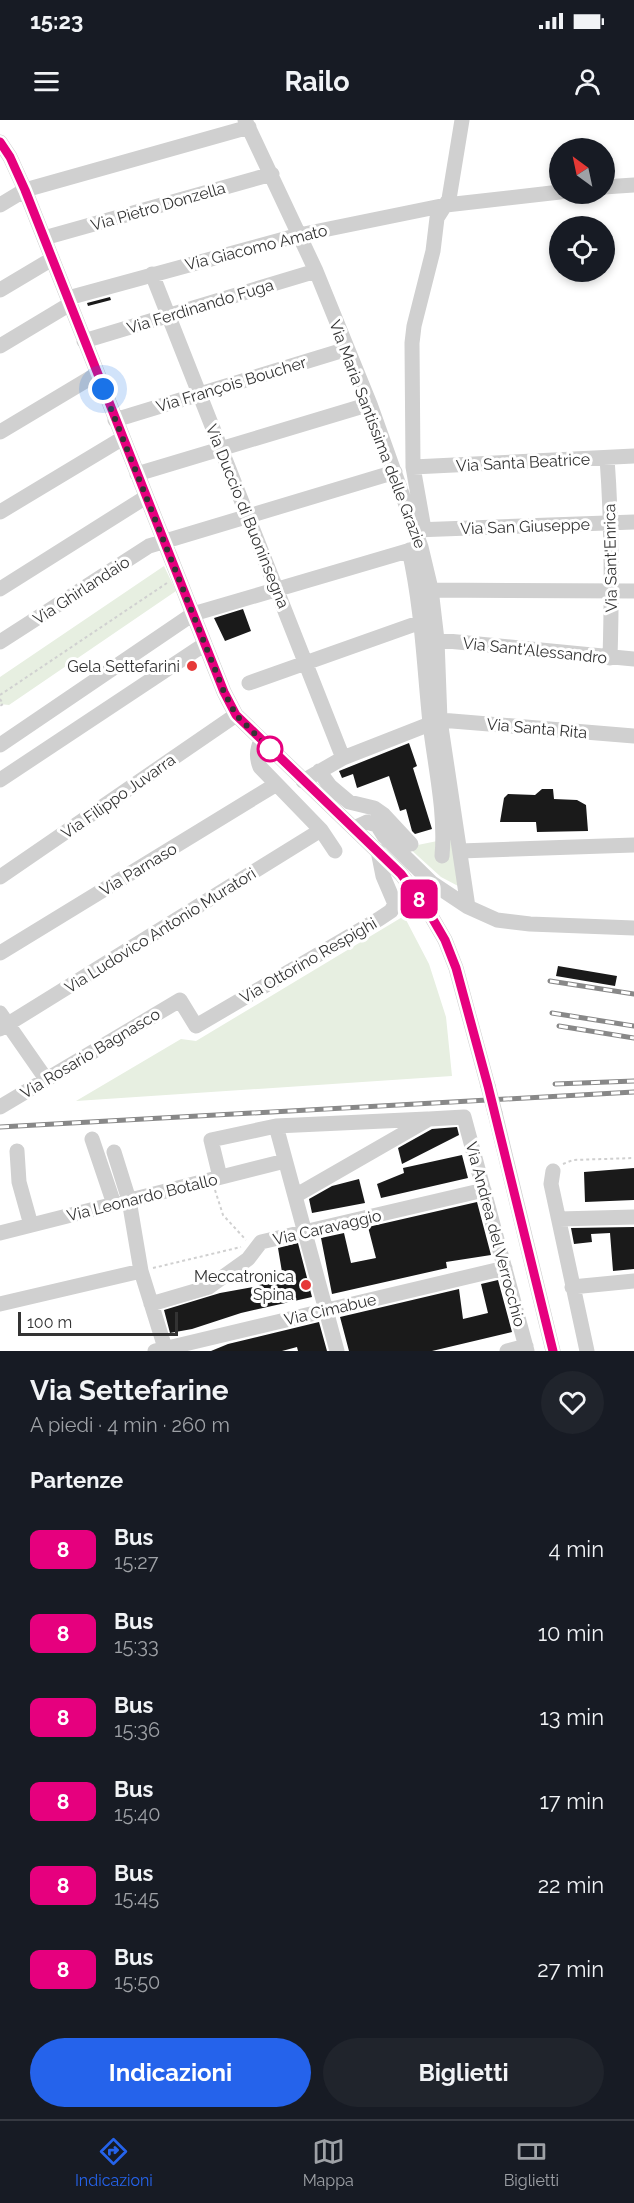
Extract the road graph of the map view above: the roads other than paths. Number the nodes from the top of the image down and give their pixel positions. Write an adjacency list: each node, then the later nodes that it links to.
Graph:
1 (462, 120): 10 (street, Via Maria Santissima delle Grazie)
2 (247, 124): 4 (street, Via Maria Santissima delle Grazie); 7 (street)
3 (0, 142): 7 (street)
4 (272, 174): 11 (street, Via Maria Santissima delle Grazie); 12 (street, Via Pietro Donzella)
5 (634, 185): 6 (street)
6 (615, 186)
7 (25, 190): 9 (street); 12 (street)
8 (549, 193): 10 (street, Via Giacomo Amato)
9 (0, 205)
10 (446, 205): 11 (street, Via Giacomo Amato); 31 (street, Via Maria Santissima delle Grazie)
11 (299, 235): 14 (street, Via Maria Santissima delle Grazie); 15 (street, Via Giacomo Amato)
12 (44, 238): 13 (street)
13 (52, 259): 16 (street); 17 (street)
14 (316, 271): 18 (street, Via Ferdinando Fuga); 21 (street, Via Maria Santissima delle Grazie)
15 (152, 274): 17 (street, Via Giacomo Amato); 18 (street, Via Duccio di Buoninsegna)
16 (0, 290)
17 (69, 301): 19 (street); 20 (street, Via Giacomo Amato)
18 (168, 316): 19 (street, Via Ferdinando Fuga); 23 (street, Via Duccio di Buoninsegna)
19 (84, 341): 22 (street)
20 (0, 346)
21 (347, 349): 23 (street, Via François Boucher); 24 (street, Via Maria Santissima delle Grazie)
22 (97, 374): 25 (street); 26 (street)
23 (200, 394): 25 (street, Via François Boucher); 28 (street, Via Duccio di Buoninsegna)
24 (370, 404): 28 (street); 32 (street, Via Maria Santissima delle Grazie)
25 (115, 420): 27 (street)
26 (0, 432)
27 (123, 438): 33 (street); 35 (street)
28 (221, 449): 33 (street); 36 (street, Via Duccio di Buoninsegna)
29 (634, 456): 30 (street, Via Santa Beatrice)
30 (607, 458): 31 (street, Via Santa Beatrice); 38 (street, Via Sant'Enrica)
31 (413, 467): 39 (street, Via Maria Santissima delle Grazie)
32 (396, 472): 36 (street, Via Ghirlandaio); 39 (street, Via Maria Santissima delle Grazie)
33 (137, 474): 34 (street)
34 (146, 497): 40 (street); 42 (street)
35 (0, 512)
36 (248, 516): 40 (street, Via Ghirlandaio); 43 (street, Via Duccio di Buoninsegna)
37 (634, 522): 38 (street, Via San Giuseppe)
38 (611, 523): 39 (street, Via San Giuseppe); 45 (street, Via Sant'Enrica)
39 (420, 529): 41 (street, Via Maria Santissima delle Grazie)
40 (164, 540): 47 (street); 50 (street, Via Ghirlandaio)
41 (415, 549): 43 (street); 44 (street, Via Maria Santissima delle Grazie)
42 (0, 589)
43 (276, 589): 47 (street); 54 (street, Via Duccio di Buoninsegna)
44 (425, 590): 45 (street); 48 (street, Via Maria Santissima delle Grazie); 49 (street, Via Maria Santissima delle Grazie)
45 (612, 591): 46 (street); 52 (street, Via Sant'Enrica)
46 (634, 591)
47 (193, 614): 51 (street); 60 (street)
48 (421, 622): 54 (street); 57 (street, Via Maria Santissima delle Grazie)
49 (437, 640): 52 (street, Via Sant'Alessandro); 57 (street, Via Maria Santissima delle Grazie)
50 (0, 642)
51 (205, 644): 56 (street); 63 (street)
52 (610, 658): 53 (street, Via Sant'Alessandro)
53 (634, 659)
54 (306, 663): 55 (street); 61 (street, Via Duccio di Buoninsegna)
55 (249, 683)
56 (236, 715): 59 (street); 74 (street, Via Filippo Juvarra)
57 (435, 722): 58 (street, Via Santa Rita); 61 (street); 72 (street, Via Maria Santissima delle Grazie); 73 (street)
58 (634, 736)
59 (261, 740): 64 (street); 65 (street)
60 (0, 744)
61 (343, 758): 62 (street)
62 (319, 771): 64 (street); 68 (street)
63 (0, 780)
64 (303, 781): 66 (street)
65 (275, 785): 67 (street); 77 (street, Via Parnaso)
66 (354, 828): 71 (street); 75 (street)
67 (321, 830): 70 (street); 79 (street, Via Ludovico Antonio Muratori)
68 (411, 844)
69 (634, 845): 72 (street)
70 (335, 850)
71 (378, 851): 78 (street, Via Ottorino Respighi); 109 (street, bridge)
72 (460, 851): 75 (street, Via Maria Santissima delle Grazie)
73 (442, 856)
74 (0, 877)
75 (468, 908): 76 (street)
76 (634, 928)
77 (0, 953)
78 (180, 1000): 80 (street, Via Rosario Bagnasco)
79 (3, 1022): 80 (street)
80 (46, 1079): 81 (street, Via Rosario Bagnasco)
81 (0, 1107)
82 (429, 1119): 83 (street); 90 (street, Via Andrea del Verrocchio); 91 (street)
83 (276, 1126): 87 (street); 89 (street)
84 (92, 1138): 92 (street)
85 (17, 1151): 95 (street)
86 (114, 1152): 92 (street)
87 (285, 1161): 89 (street, Via Leonardo Botallo); 91 (street)
88 (553, 1172): 94 (street)
89 (216, 1178): 92 (street, Via Leonardo Botallo)
90 (484, 1190): 96 (street, Via Caravaggio); 98 (street, Via Andrea del Verrocchio)
91 (294, 1196): 96 (street)
92 (122, 1202): 95 (street, Via Leonardo Botallo); 99 (street)
93 (634, 1217): 94 (street)
94 (559, 1219): 101 (street)
95 (31, 1225): 97 (street, Via Leonardo Botallo)
96 (305, 1232): 103 (street, Via Caravaggio); 104 (street)
97 (0, 1233)
98 (505, 1268): 104 (street, Via Cimabue); 105 (street, Via Andrea del Verrocchio)
99 (141, 1271): 102 (street); 103 (street)
100 (634, 1281): 101 (street)
101 (572, 1287): 110 (street)
102 (0, 1304)
103 (151, 1304): 106 (street)
104 (326, 1310): 106 (street, Via Cimabue); 107 (street)
105 (527, 1349): 108 (street)
106 (162, 1350)
107 (337, 1351)
108 (507, 1351)
109 (553, 1351)
110 (587, 1351)

